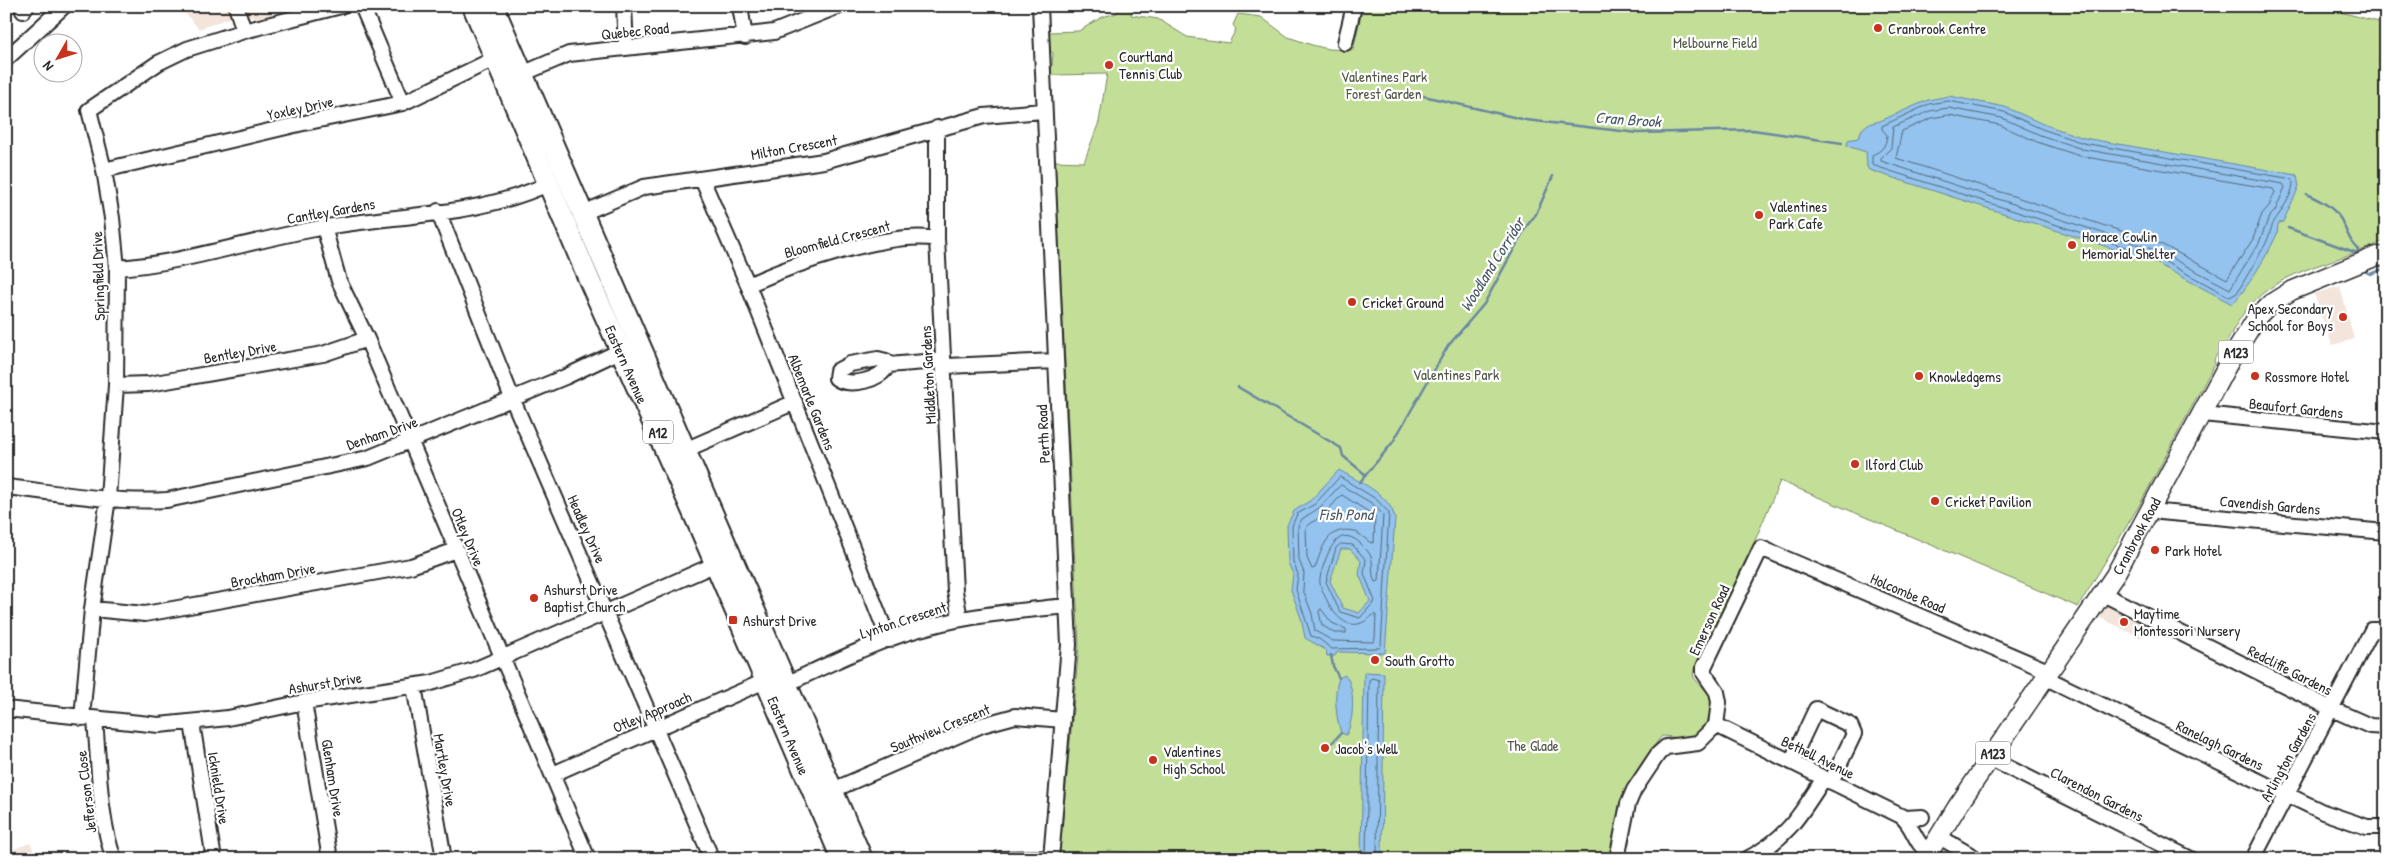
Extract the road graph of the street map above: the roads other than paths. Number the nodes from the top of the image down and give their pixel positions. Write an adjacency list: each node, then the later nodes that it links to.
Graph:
1 (236, 6): 12 (street)
2 (341, 6): 12 (street, Springfield Drive)
3 (362, 6): 19 (street)
4 (473, 6): 16 (highway, Eastern Avenue / A12)
5 (492, 6): 18 (highway, Eastern Avenue / A12)
6 (624, 6): 15 (street)
7 (740, 6): 13 (street)
8 (839, 6): 13 (street, Quebec Road)
9 (1040, 6): 20 (street, Perth Road)
10 (1354, 6): 14 (street)
11 (59, 8): 17 (street)
12 (244, 31): 22 (street, Springfield Drive)
13 (745, 37): 15 (street, Quebec Road)
14 (1345, 43)
15 (626, 48): 18 (street, Quebec Road)
16 (496, 58): 19 (street, Yoxley Drive); 24 (highway, Eastern Avenue / A12)
17 (6, 59)
18 (522, 74): 26 (highway, Eastern Avenue / A12)
19 (403, 103): 22 (street, Yoxley Drive)
20 (1043, 111): 21 (street, Milton Crescent); 34 (street, Perth Road)
21 (937, 128): 23 (street, Milton Crescent); 28 (street, Middleton Gardens)
22 (104, 170): 30 (street, Springfield Drive)
23 (702, 179): 26 (street, Milton Crescent); 31 (street, Albemarle Gardens)
24 (550, 183): 25 (street, Cantley Gardens); 33 (highway, Eastern Avenue / A12)
25 (438, 211): 27 (street, Cantley Gardens); 38 (street, Headley Drive)
26 (582, 213): 43 (highway, Eastern Avenue / A12)
27 (324, 227): 30 (street, Cantley Gardens); 32 (street, Otley Drive)
28 (937, 240): 31 (street, Bloomfield Crescent); 35 (street, Middleton Gardens)
29 (2383, 254): 40 (main road, Cranbrook Road / A123)
30 (117, 268): 37 (street, Springfield Drive)
31 (748, 285): 39 (street, Albemarle Gardens)
32 (367, 338): 37 (street, Bentley Drive); 42 (street, Otley Drive)
33 (622, 350): 38 (street, Denham Drive); 50 (highway, Eastern Avenue / A12)
34 (1055, 361): 35 (street); 52 (street, Perth Road)
35 (943, 363): 36 (street); 55 (street, Middleton Gardens)
36 (888, 365)
37 (116, 385): 45 (street, Springfield Drive)
38 (512, 398): 42 (street, Denham Drive); 54 (street, Headley Drive)
39 (795, 402): 43 (street); 57 (street, Albemarle Gardens)
40 (2202, 414): 41 (street, Beaufort Gardens); 46 (main road, Cranbrook Road / A123)
41 (2386, 432)
42 (410, 442): 45 (street, Denham Drive); 48 (street, Otley Drive)
43 (685, 450): 61 (highway, Eastern Avenue / A12)
44 (6, 487): 45 (street, Denham Drive)
45 (108, 498): 53 (street, Springfield Drive)
46 (2153, 508): 47 (street, Cavendish Gardens); 51 (main road, Cranbrook Road / A123)
47 (2386, 532)
48 (456, 550): 53 (street, Brockham Drive); 58 (street, Otley Drive)
49 (1758, 553): 59 (street, Holcombe Road); 69 (street, Emerson Road)
50 (716, 564): 54 (street, Ashurst Drive); 60 (highway, Eastern Avenue / A12)
51 (2103, 594): 59 (main road, Cranbrook Road / A123); 65 (street, Redcliffe Gardens)
52 (1066, 606): 55 (street, Lynton Crescent); 67 (street, Perth Road)
53 (92, 610): 66 (street, Springfield Drive)
54 (605, 611): 58 (street, Ashurst Drive); 71 (street, Headley Drive)
55 (960, 619): 57 (street, Lynton Crescent)
56 (2386, 630): 65 (street, Arlington Gardens)
57 (889, 640): 61 (street, Lynton Crescent)
58 (501, 657): 62 (street, Ashurst Drive); 74 (street, Otley Drive)
59 (2046, 674): 72 (main road, Cranbrook Road / A123); 77 (street, Ranelagh Gardens)
60 (765, 681): 71 (street, Otley Approach); 89 (highway, Eastern Avenue / A12)
61 (786, 684): 76 (highway, Eastern Avenue / A12)
62 (414, 686): 63 (street, Ashurst Drive); 86 (street, Martley Drive)
63 (304, 702): 68 (street, Ashurst Drive); 85 (street, Glenham Drive)
64 (6, 709): 66 (street, Ashurst Drive)
65 (2332, 709): 70 (street, Redcliffe Gardens); 77 (street, Arlington Gardens)
66 (88, 719): 68 (street, Ashurst Drive); 83 (street, Jefferson Close)
67 (1063, 720): 76 (street, Southview Crescent); 92 (street, Perth Road)
68 (192, 723): 84 (street, Icknield Drive)
69 (1716, 725): 73 (street, Bethell Avenue); 93 (street)
70 (2386, 726)
71 (656, 729): 74 (street, Otley Approach); 88 (street, Headley Drive)
72 (1989, 758): 81 (main road, Cranbrook Road / A123); 96 (street, Clarendon Gardens)
73 (1791, 762): 75 (street, Bethell Avenue); 75 (street)
74 (552, 774): 87 (street, Otley Drive)
75 (1827, 780): 79 (street, Bethell Avenue); 94 (street)
76 (833, 790): 90 (highway, Eastern Avenue / A12)
77 (2285, 795): 80 (street, Ranelagh Gardens); 97 (street, Arlington Gardens)
78 (1922, 817): 79 (street, Bethell Avenue)
79 (1904, 818): 82 (street)
80 (2386, 827)
81 (1938, 836): 82 (main road, Cranbrook Road / A123); 95 (street)
82 (1927, 856)
83 (114, 859)
84 (214, 859)
85 (330, 859)
86 (444, 859)
87 (588, 859)
88 (712, 859)
89 (842, 859)
90 (862, 859)
91 (999, 859): 92 (street)
92 (1051, 859)
93 (1618, 859)
94 (1747, 859)
95 (1977, 859)
96 (2191, 859)
97 (2253, 859)

